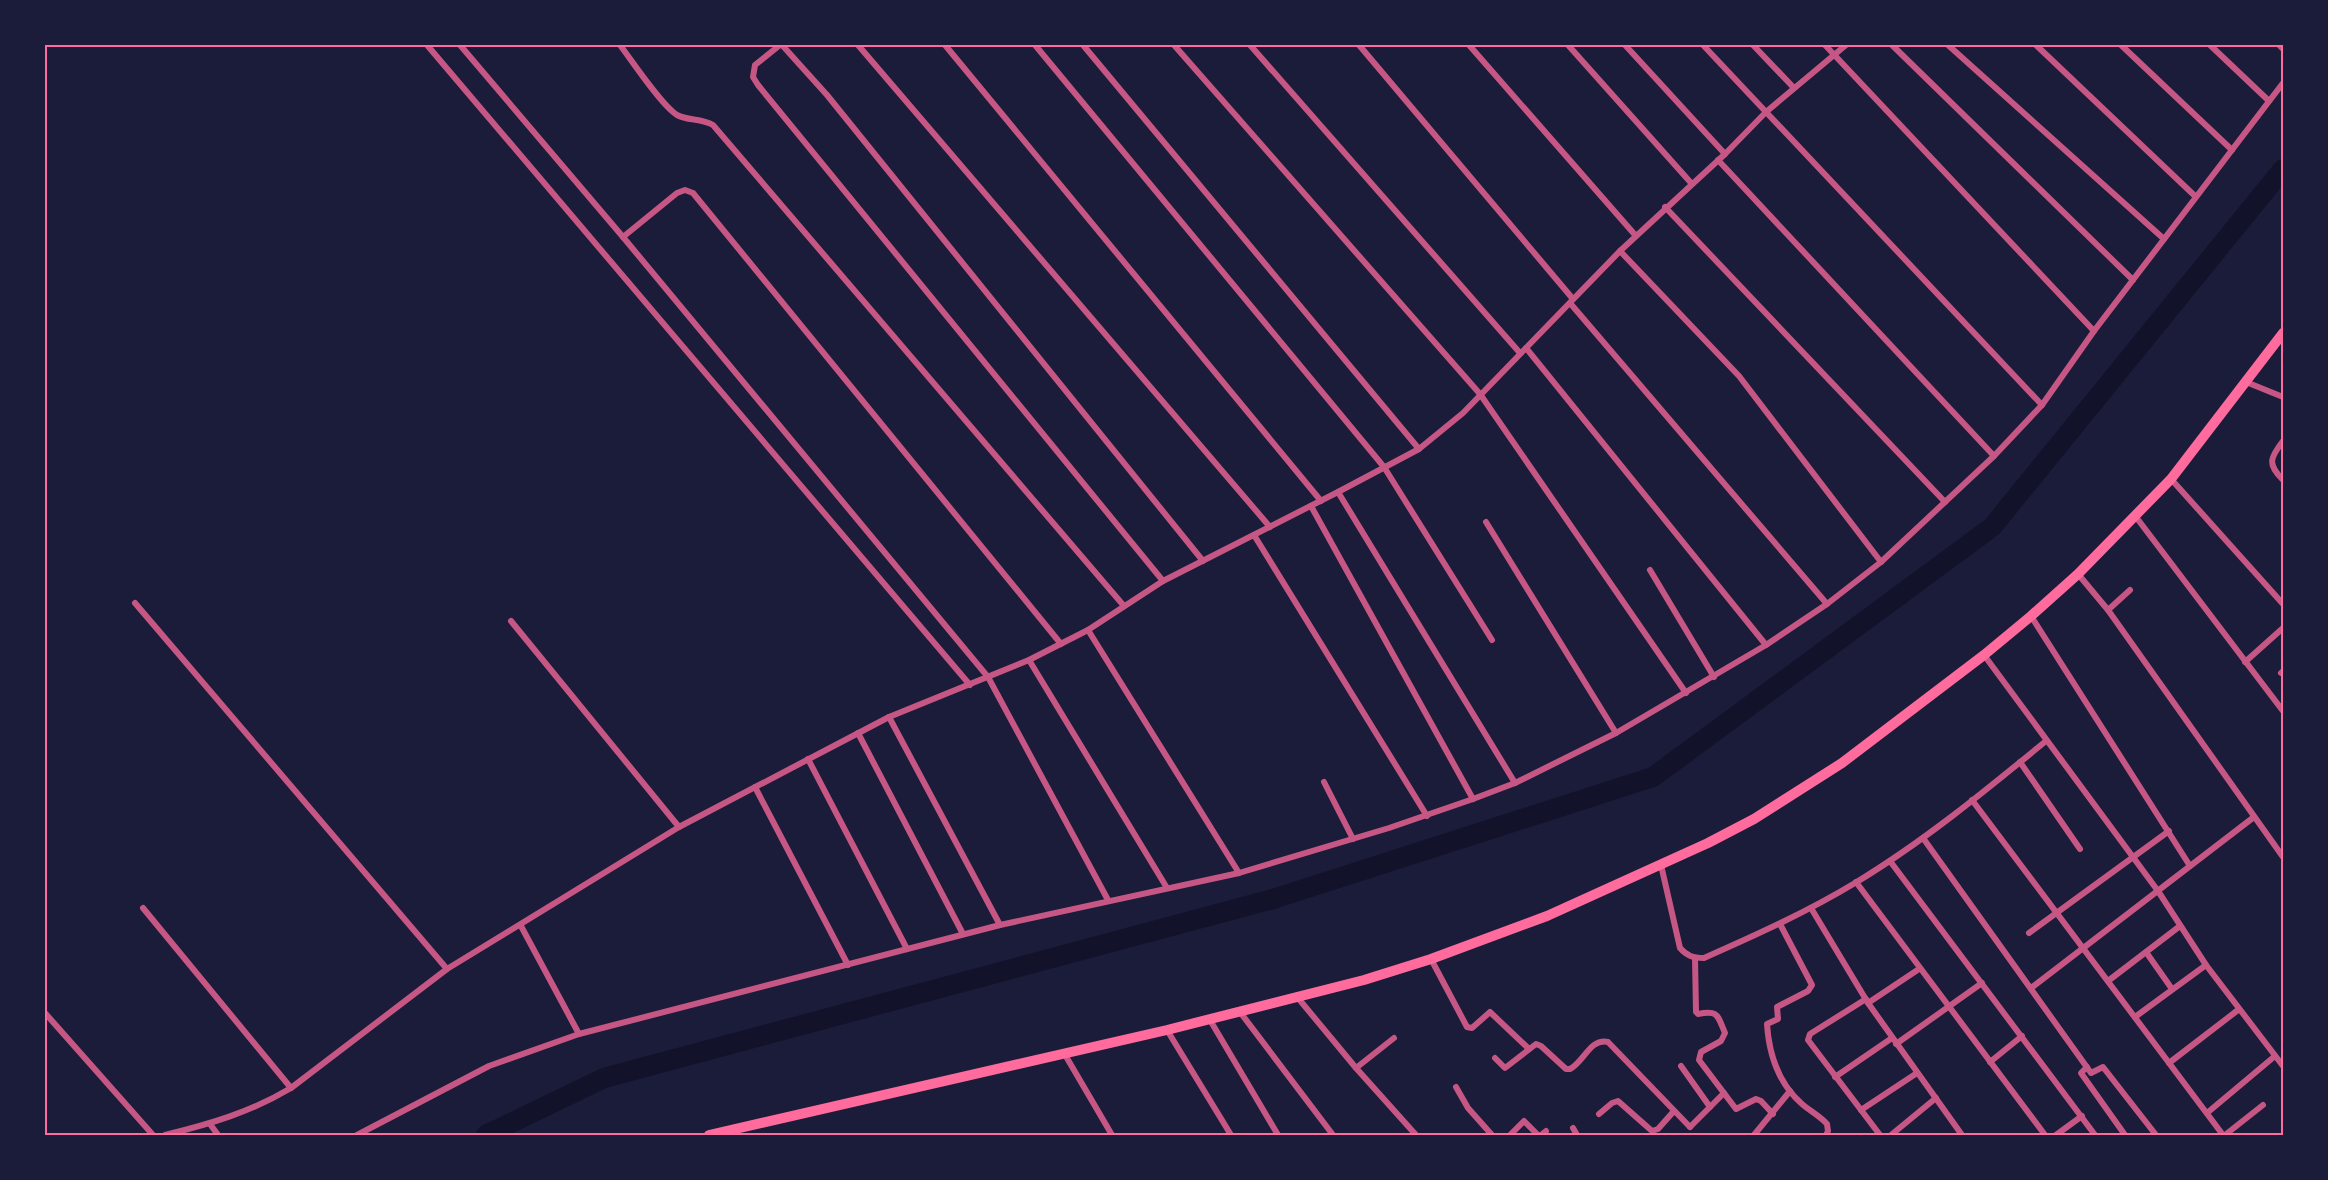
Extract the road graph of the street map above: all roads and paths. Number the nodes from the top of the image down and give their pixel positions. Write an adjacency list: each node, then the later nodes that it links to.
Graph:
1 (427, 45): 87 (street)
2 (460, 45): 38 (street)
3 (620, 45): 73 (street)
4 (781, 45): 64 (street); 68 (street)
5 (858, 45): 62 (street)
6 (945, 45): 57 (street)
7 (1035, 45): 53 (street)
8 (1083, 45): 51 (street)
9 (1174, 45): 47 (street)
10 (1250, 45): 45 (street)
11 (1359, 45): 42 (street)
12 (1469, 45): 37 (street)
13 (1568, 45): 34 (street)
14 (1625, 45): 32 (street)
15 (1703, 45): 30 (street)
16 (1753, 45): 28 (street)
17 (1825, 45): 26 (street)
18 (1846, 45): 26 (street)
19 (1892, 45): 41 (street)
20 (1948, 45): 39 (street)
21 (2036, 45): 35 (street)
22 (2121, 45): 31 (street)
23 (2210, 45): 29 (street)
24 (2279, 45): 25 (street)
25 (2283, 50)
26 (1834, 54): 28 (street); 43 (street)
27 (2283, 83): 29 (street)
28 (1794, 88): 30 (street)
29 (2269, 101): 31 (street)
30 (1766, 112): 32 (street); 49 (street)
31 (2232, 150): 35 (street)
32 (1725, 154): 33 (street)
33 (1718, 160): 34 (street); 52 (street)
34 (1692, 184): 36 (street)
35 (2196, 197): 39 (street)
36 (1665, 207): 37 (street); 58 (street)
37 (1636, 236): 40 (street)
38 (623, 237): 80 (street); 85 (street)
39 (2164, 239): 41 (street)
40 (1620, 251): 42 (street); 65 (street)
41 (2133, 280): 43 (street)
42 (1571, 301): 45 (street); 71 (street)
43 (2094, 331): 49 (street)
44 (2283, 333): 46 (main road)
45 (1523, 350): 47 (street); 81 (street)
46 (2246, 382): 48 (street); 54 (main road)
47 (1480, 394): 51 (street); 88 (street)
48 (2283, 397)
49 (2042, 405): 52 (street)
50 (2283, 441): 55 (street)
51 (1419, 448): 53 (street)
52 (1994, 456): 58 (street)
53 (1384, 466): 56 (street); 79 (street)
54 (2171, 479): 60 (main road); 72 (street)
55 (2283, 480)
56 (1338, 492): 57 (street); 97 (street)
57 (1322, 501): 59 (street)
58 (1945, 502): 65 (street)
59 (1311, 506): 62 (street); 99 (street)
60 (2136, 517): 67 (main road); 84 (street)
61 (1486, 522): 92 (street)
62 (1270, 527): 63 (street)
63 (1254, 535): 64 (street); 101 (street)
64 (1203, 561): 68 (street)
65 (1881, 562): 71 (street)
66 (1650, 570): 86 (street)
67 (2078, 574): 74 (street); 75 (main road)
68 (1163, 581): 73 (street)
69 (2130, 590): 74 (street)
70 (135, 603): 134 (street)
71 (1827, 604): 81 (street)
72 (2283, 604)
73 (1124, 606): 78 (street)
74 (2108, 610): 102 (street)
75 (2031, 616): 82 (main road); 104 (street)
76 (511, 621): 103 (street)
77 (2283, 628): 84 (street)
78 (1088, 630): 80 (street); 113 (street)
79 (1492, 640)
80 (1061, 644): 83 (street)
81 (1766, 645): 86 (street)
82 (1984, 655): 93 (street); 111 (main road)
83 (1029, 660): 85 (street); 115 (street)
84 (2245, 662): 89 (street)
85 (988, 677): 87 (street); 117 (street)
86 (1714, 677): 88 (street)
87 (970, 685): 90 (street)
88 (1686, 693): 92 (street)
89 (2283, 711)
90 (889, 717): 91 (street); 122 (street)
91 (858, 733): 94 (street); 126 (street)
92 (1617, 733): 97 (street)
93 (2046, 741): 95 (street); 109 (street)
94 (808, 759): 98 (street); 128 (street)
95 (2020, 762): 100 (street); 107 (street)
96 (1324, 782): 105 (street)
97 (1515, 783): 99 (street)
98 (755, 787): 103 (street); 132 (street)
99 (1473, 799): 101 (street)
100 (1972, 800): 106 (street); 120 (street)
101 (1427, 816): 105 (street)
102 (2254, 817): 108 (street); 112 (street)
103 (679, 827): 123 (street)
104 (2169, 831): 109 (street); 112 (street)
105 (1353, 838): 113 (street)
106 (1923, 838): 110 (street); 138 (street)
107 (2080, 849)
108 (2283, 857)
109 (2132, 858): 116 (street); 120 (street)
110 (1890, 861): 114 (street); 137 (street)
111 (1661, 865): 130 (street); 131 (main road)
112 (2190, 866): 116 (street)
113 (1239, 873): 115 (street)
114 (1856, 882): 119 (street); 135 (street)
115 (1167, 888): 117 (street)
116 (2157, 891): 124 (street); 127 (street)
117 (1108, 900): 122 (street)
118 (143, 908): 166 (street)
119 (1811, 908): 121 (street); 141 (street)
120 (2057, 913): 125 (street); 127 (street)
121 (1780, 924): 130 (street); 167 (street)
122 (1000, 925): 126 (street)
123 (521, 926): 134 (street); 149 (street)
124 (2180, 926): 129 (street); 133 (street)
125 (2029, 933)
126 (963, 934): 128 (street)
127 (2083, 948): 136 (street); 138 (street)
128 (907, 949): 132 (street)
129 (2146, 952): 136 (street); 139 (street)
130 (1695, 958): 168 (street)
131 (1431, 959): 140 (main road); 153 (street)
132 (848, 965): 149 (street)
133 (2206, 965): 139 (street); 143 (street)
134 (447, 969): 166 (street)
135 (1919, 969): 141 (street); 142 (street)
136 (2108, 981): 146 (street)
137 (1982, 983): 142 (street); 150 (street)
138 (2031, 988): 161 (street)
139 (2172, 989): 146 (street)
140 (1298, 998): 144 (main road); 162 (street)
141 (1867, 1001): 152 (street); 164 (street)
142 (1948, 1007): 152 (street); 157 (street)
143 (2238, 1010): 155 (street); 158 (street)
144 (1240, 1012): 147 (main road); 191 (street)
145 (45, 1013): 183 (street)
146 (2135, 1017): 158 (street)
147 (1210, 1020): 148 (main road); 190 (street)
148 (1167, 1030): 154 (main road); 189 (street)
149 (579, 1034): 186 (street)
150 (2022, 1036): 157 (street); 177 (street)
151 (1395, 1038): 162 (street)
152 (1894, 1041): 163 (street); 164 (street)
153 (1529, 1049): 156 (street); 173 (street)
154 (1064, 1053): 187 (main road); 188 (street)
155 (2275, 1056): 160 (street); 174 (street)
156 (1495, 1058)
157 (1990, 1062): 201 (street)
158 (2169, 1063): 174 (street)
159 (1681, 1066): 171 (street)
160 (2283, 1066)
161 (2087, 1067): 204 (street); 205 (street)
162 (1356, 1068): 192 (street)
163 (1917, 1073): 169 (street); 172 (street)
164 (1836, 1077): 172 (street)
165 (1456, 1087): 193 (street)
166 (291, 1088): 178 (street)
167 (1790, 1091): 176 (street); 198 (street)
168 (1724, 1093): 171 (street); 176 (street)
169 (1936, 1098): 182 (street); 200 (street)
170 (2263, 1106): 206 (street)
171 (1710, 1107): 179 (street)
172 (1861, 1110): 199 (street)
173 (1674, 1111): 175 (street); 179 (street)
174 (2207, 1113): 206 (street)
175 (1599, 1114)
176 (1773, 1114): 197 (street)
177 (2082, 1116): 202 (street); 203 (street)
178 (210, 1124): 184 (street); 185 (street)
179 (1690, 1127): 196 (street)
180 (1573, 1128): 195 (street)
181 (1541, 1134): 194 (street)
182 (1960, 1134)
183 (153, 1135)
184 (165, 1135)
185 (218, 1135)
186 (357, 1135)
187 (709, 1135)
188 (1113, 1135)
189 (1231, 1135)
190 (1278, 1135)
191 (1333, 1135)
192 (1416, 1135)
193 (1492, 1135)
194 (1510, 1135)
195 (1577, 1135)
196 (1690, 1135)
197 (1754, 1135)
198 (1826, 1135)
199 (1880, 1135)
200 (1891, 1135)
201 (2045, 1135)
202 (2056, 1135)
203 (2095, 1135)
204 (2125, 1135)
205 (2156, 1135)
206 (2224, 1135)

